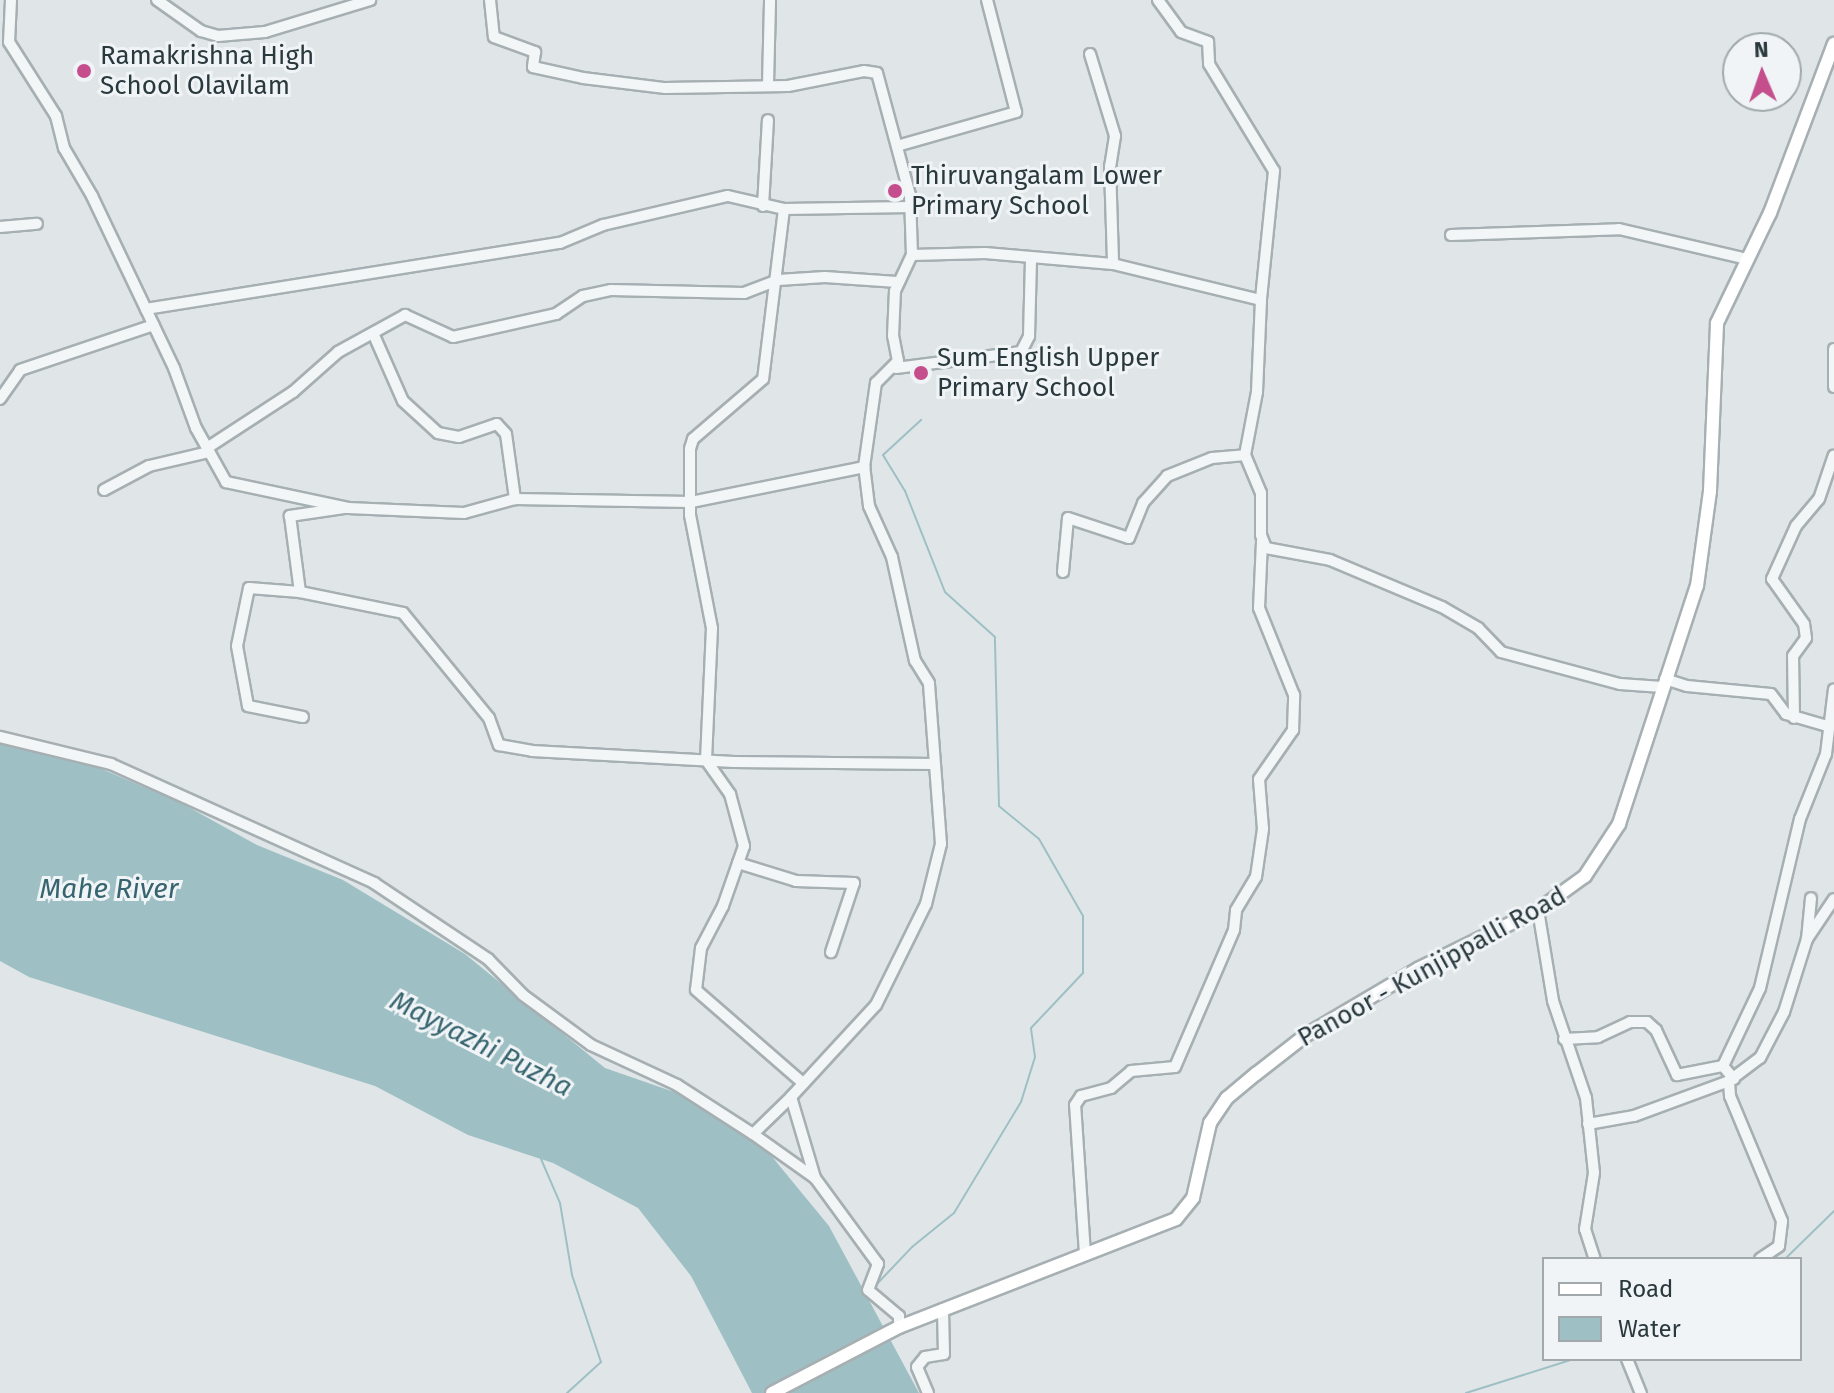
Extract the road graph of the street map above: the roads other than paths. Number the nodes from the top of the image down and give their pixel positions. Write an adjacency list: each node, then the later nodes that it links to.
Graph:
1 (11, 0): 26 (street)
2 (157, 0): 3 (street)
3 (370, 0)
4 (490, 0): 10 (street)
5 (770, 0): 10 (street)
6 (987, 0): 12 (street)
7 (1158, 0): 25 (street)
8 (1834, 44): 21 (main road, Panoor - Kunjippalli Road)
9 (1090, 54): 22 (street)
10 (768, 84): 12 (street)
11 (768, 120): 13 (street)
12 (897, 146): 14 (street)
13 (763, 206): 15 (street); 26 (street)
14 (911, 207): 15 (street); 19 (street)
15 (784, 209): 23 (street)
16 (37, 224): 17 (street)
17 (0, 227)
18 (1451, 235): 21 (street)
19 (912, 255): 20 (street); 24 (street)
20 (1031, 259): 22 (street); 30 (street)
21 (1747, 259): 44 (main road, Panoor - Kunjippalli Road)
22 (1113, 264): 25 (street)
23 (778, 280): 24 (street); 28 (street); 39 (street)
24 (897, 282): 30 (street)
25 (1261, 300): 34 (street)
26 (146, 309): 27 (street)
27 (154, 325): 32 (street); 33 (street)
28 (373, 333): 33 (street); 38 (street)
29 (1834, 349): 31 (street)
30 (896, 368): 36 (street)
31 (1834, 387)
32 (0, 399)
33 (208, 450): 37 (street); 40 (street)
34 (1245, 455): 41 (street); 42 (street)
35 (1834, 455): 47 (street)
36 (864, 467): 39 (street); 52 (street)
37 (104, 490)
38 (515, 499): 39 (street); 40 (street)
39 (691, 502): 51 (street)
40 (348, 508): 43 (street)
41 (1262, 541): 44 (street); 67 (street)
42 (1063, 572)
43 (300, 592): 46 (street); 51 (street)
44 (1664, 683): 47 (street); 56 (main road, Panoor - Kunjippalli Road)
45 (1834, 689): 48 (street)
46 (303, 717)
47 (1794, 718): 48 (street)
48 (1827, 726): 50 (street)
49 (0, 737): 65 (street)
50 (1830, 755): 60 (street)
51 (706, 760): 52 (street); 53 (street)
52 (934, 764): 62 (street)
53 (738, 863): 58 (street); 62 (street)
54 (1811, 898): 57 (street)
55 (1834, 899): 57 (street)
56 (1538, 910): 59 (street); 67 (main road, Panoor - Kunjippalli Road)
57 (1807, 939): 61 (street)
58 (831, 952)
59 (1564, 1039): 60 (street); 64 (street)
60 (1723, 1066): 61 (street)
61 (1732, 1080): 64 (street); 69 (street)
62 (803, 1083): 63 (street)
63 (791, 1097): 65 (street); 66 (street)
64 (1588, 1124): 68 (street)
65 (753, 1134): 66 (street)
66 (815, 1178): 71 (street)
67 (1085, 1254): 70 (main road, Panoor - Kunjippalli Road)
68 (1594, 1257)
69 (1763, 1257)
70 (943, 1309): 71 (main road, Panoor - Kunjippalli Road); 74 (street)
71 (899, 1327): 73 (main road, Panoor - Kunjippalli Road)
72 (1628, 1361): 75 (street)
73 (772, 1393)
74 (928, 1393)
75 (1641, 1393)

